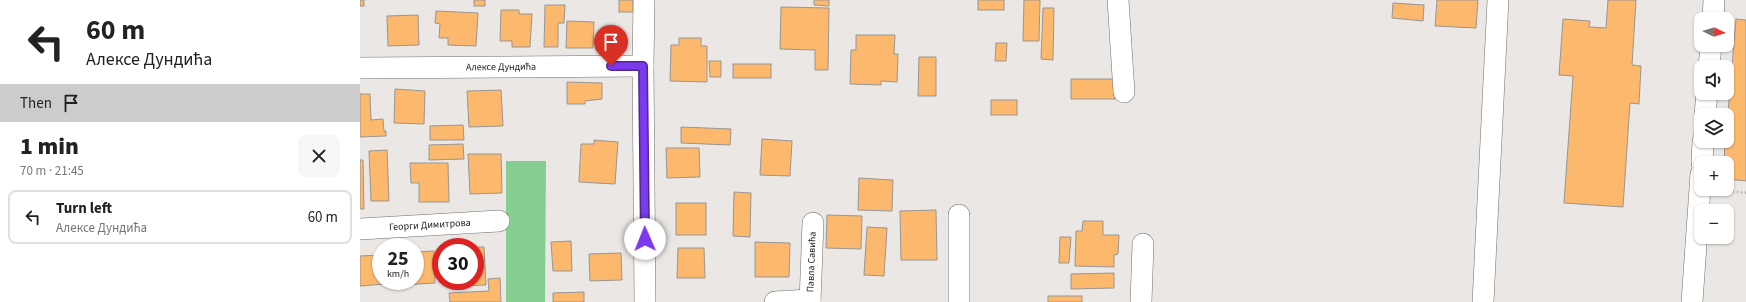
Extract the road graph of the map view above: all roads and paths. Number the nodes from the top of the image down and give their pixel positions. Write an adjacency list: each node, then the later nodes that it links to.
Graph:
1 (644, 0): 6 (street)
2 (1118, 0): 8 (street)
3 (1498, 0): 22 (street)
4 (1714, 0): 5 (street)
5 (1713, 12)
6 (643, 66): 7 (street, Алексе Дундића); 18 (street)
7 (360, 68)
8 (1124, 92)
9 (1734, 192): 10 (path)
10 (1746, 193)
11 (1699, 196): 23 (street)
12 (959, 215): 20 (street)
13 (499, 221): 15 (street, Георги Димитрова)
14 (813, 223): 17 (street, Павла Савића)
15 (360, 229)
16 (1143, 244): 21 (street)
17 (810, 301): 19 (street)
18 (646, 302)
19 (775, 302)
20 (959, 302)
21 (1141, 302)
22 (1483, 302)
23 (1692, 302)

